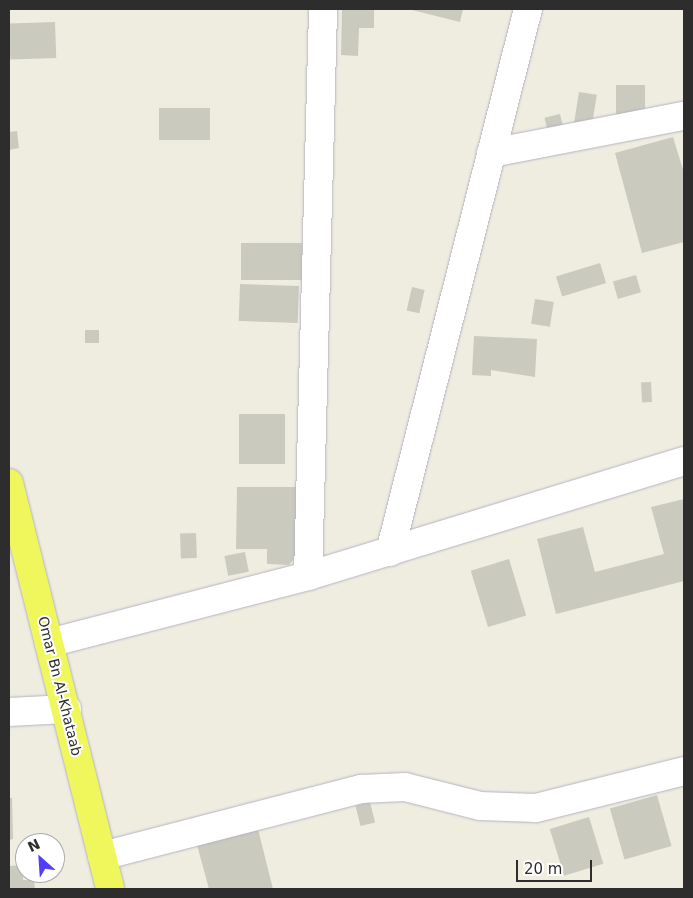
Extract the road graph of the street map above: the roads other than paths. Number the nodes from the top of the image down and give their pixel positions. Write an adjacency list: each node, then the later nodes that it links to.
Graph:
1 (323, 9): 8 (lane)
2 (528, 9): 4 (lane)
3 (684, 116): 4 (lane)
4 (491, 152): 7 (lane)
5 (684, 461): 7 (lane)
6 (9, 483): 9 (main road, Omar Bn Al-Khataab)
7 (390, 552): 8 (lane)
8 (308, 576): 9 (lane)
9 (49, 643): 10 (main road, Omar Bn Al-Khataab)
10 (67, 709): 11 (lane); 13 (main road, Omar Bn Al-Khataab)
11 (9, 712)
12 (684, 771): 13 (lane)
13 (102, 856): 14 (main road, Omar Bn Al-Khataab)
14 (110, 889)

